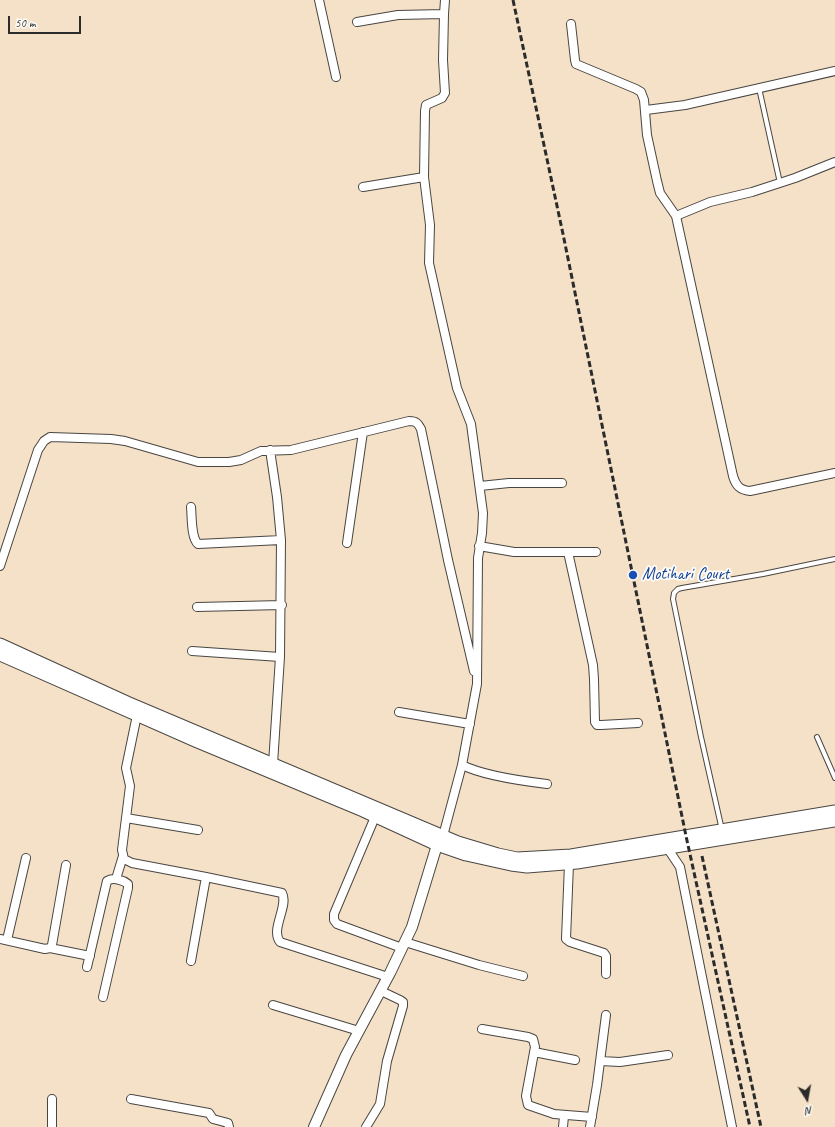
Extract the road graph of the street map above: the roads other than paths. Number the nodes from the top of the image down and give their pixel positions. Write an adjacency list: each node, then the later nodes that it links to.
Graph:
1 (319, 0): 7 (street)
2 (446, 0): 3 (street)
3 (444, 14): 4 (street); 11 (street)
4 (357, 22)
5 (571, 24): 9 (street)
6 (835, 71): 8 (street)
7 (336, 77)
8 (759, 88): 9 (street); 12 (lane)
9 (646, 110): 14 (street)
10 (835, 162): 12 (street)
11 (424, 177): 13 (street); 19 (street)
12 (780, 183): 14 (street)
13 (363, 187)
14 (676, 216): 17 (street)
15 (364, 432): 16 (street); 22 (street); 34 (street)
16 (270, 450): 21 (street); 27 (street)
17 (835, 473)
18 (562, 483): 19 (street)
19 (480, 486): 23 (street)
20 (191, 507): 21 (street)
21 (282, 540): 28 (street)
22 (347, 543)
23 (479, 546): 24 (street); 34 (street)
24 (568, 552): 25 (street); 37 (street)
25 (596, 552)
26 (835, 559): 49 (lane)
27 (0, 566)
28 (282, 605): 29 (street); 33 (street)
29 (197, 607)
30 (0, 644): 40 (main road)
31 (192, 651): 33 (street)
32 (0, 655): 36 (main road)
33 (280, 657): 40 (street)
34 (477, 684): 38 (street)
35 (399, 712): 38 (street)
36 (137, 715): 45 (main road); 46 (street)
37 (638, 723)
38 (470, 724): 41 (street)
39 (816, 737): 42 (lane)
40 (273, 764): 50 (main road)
41 (462, 765): 43 (street); 50 (street)
42 (835, 778)
43 (548, 784)
44 (835, 811): 49 (main road)
45 (375, 817): 50 (main road); 59 (street)
46 (126, 818): 48 (street); 52 (street)
47 (835, 821): 51 (main road)
48 (198, 830)
49 (722, 830): 50 (main road)
50 (440, 840): 54 (main road); 59 (street)
51 (668, 849): 54 (main road); 87 (street)
52 (122, 856): 56 (street); 57 (street)
53 (26, 858): 58 (street)
54 (569, 864): 64 (street)
55 (66, 865): 60 (street)
56 (206, 877): 62 (street); 66 (street)
57 (116, 879): 61 (street); 68 (street)
58 (4, 939): 60 (street)
59 (403, 945): 65 (street); 66 (street)
60 (50, 948): 61 (street)
61 (90, 956): 63 (street)
62 (191, 961)
63 (87, 967)
64 (606, 974)
65 (523, 976)
66 (388, 977): 67 (street)
67 (381, 991): 72 (street); 84 (street)
68 (103, 997)
69 (273, 1005): 72 (street)
70 (606, 1015): 76 (street)
71 (482, 1029): 73 (street)
72 (359, 1031): 83 (street)
73 (534, 1052): 75 (street); 79 (street)
74 (668, 1055): 76 (street)
75 (575, 1060)
76 (600, 1061): 80 (street)
77 (131, 1098): 82 (street)
78 (52, 1099): 81 (street)
79 (564, 1116): 80 (street); 85 (street)
80 (592, 1117): 86 (street)
81 (52, 1127)
82 (229, 1127)
83 (314, 1127)
84 (366, 1127)
85 (563, 1127)
86 (590, 1127)
87 (732, 1127)

